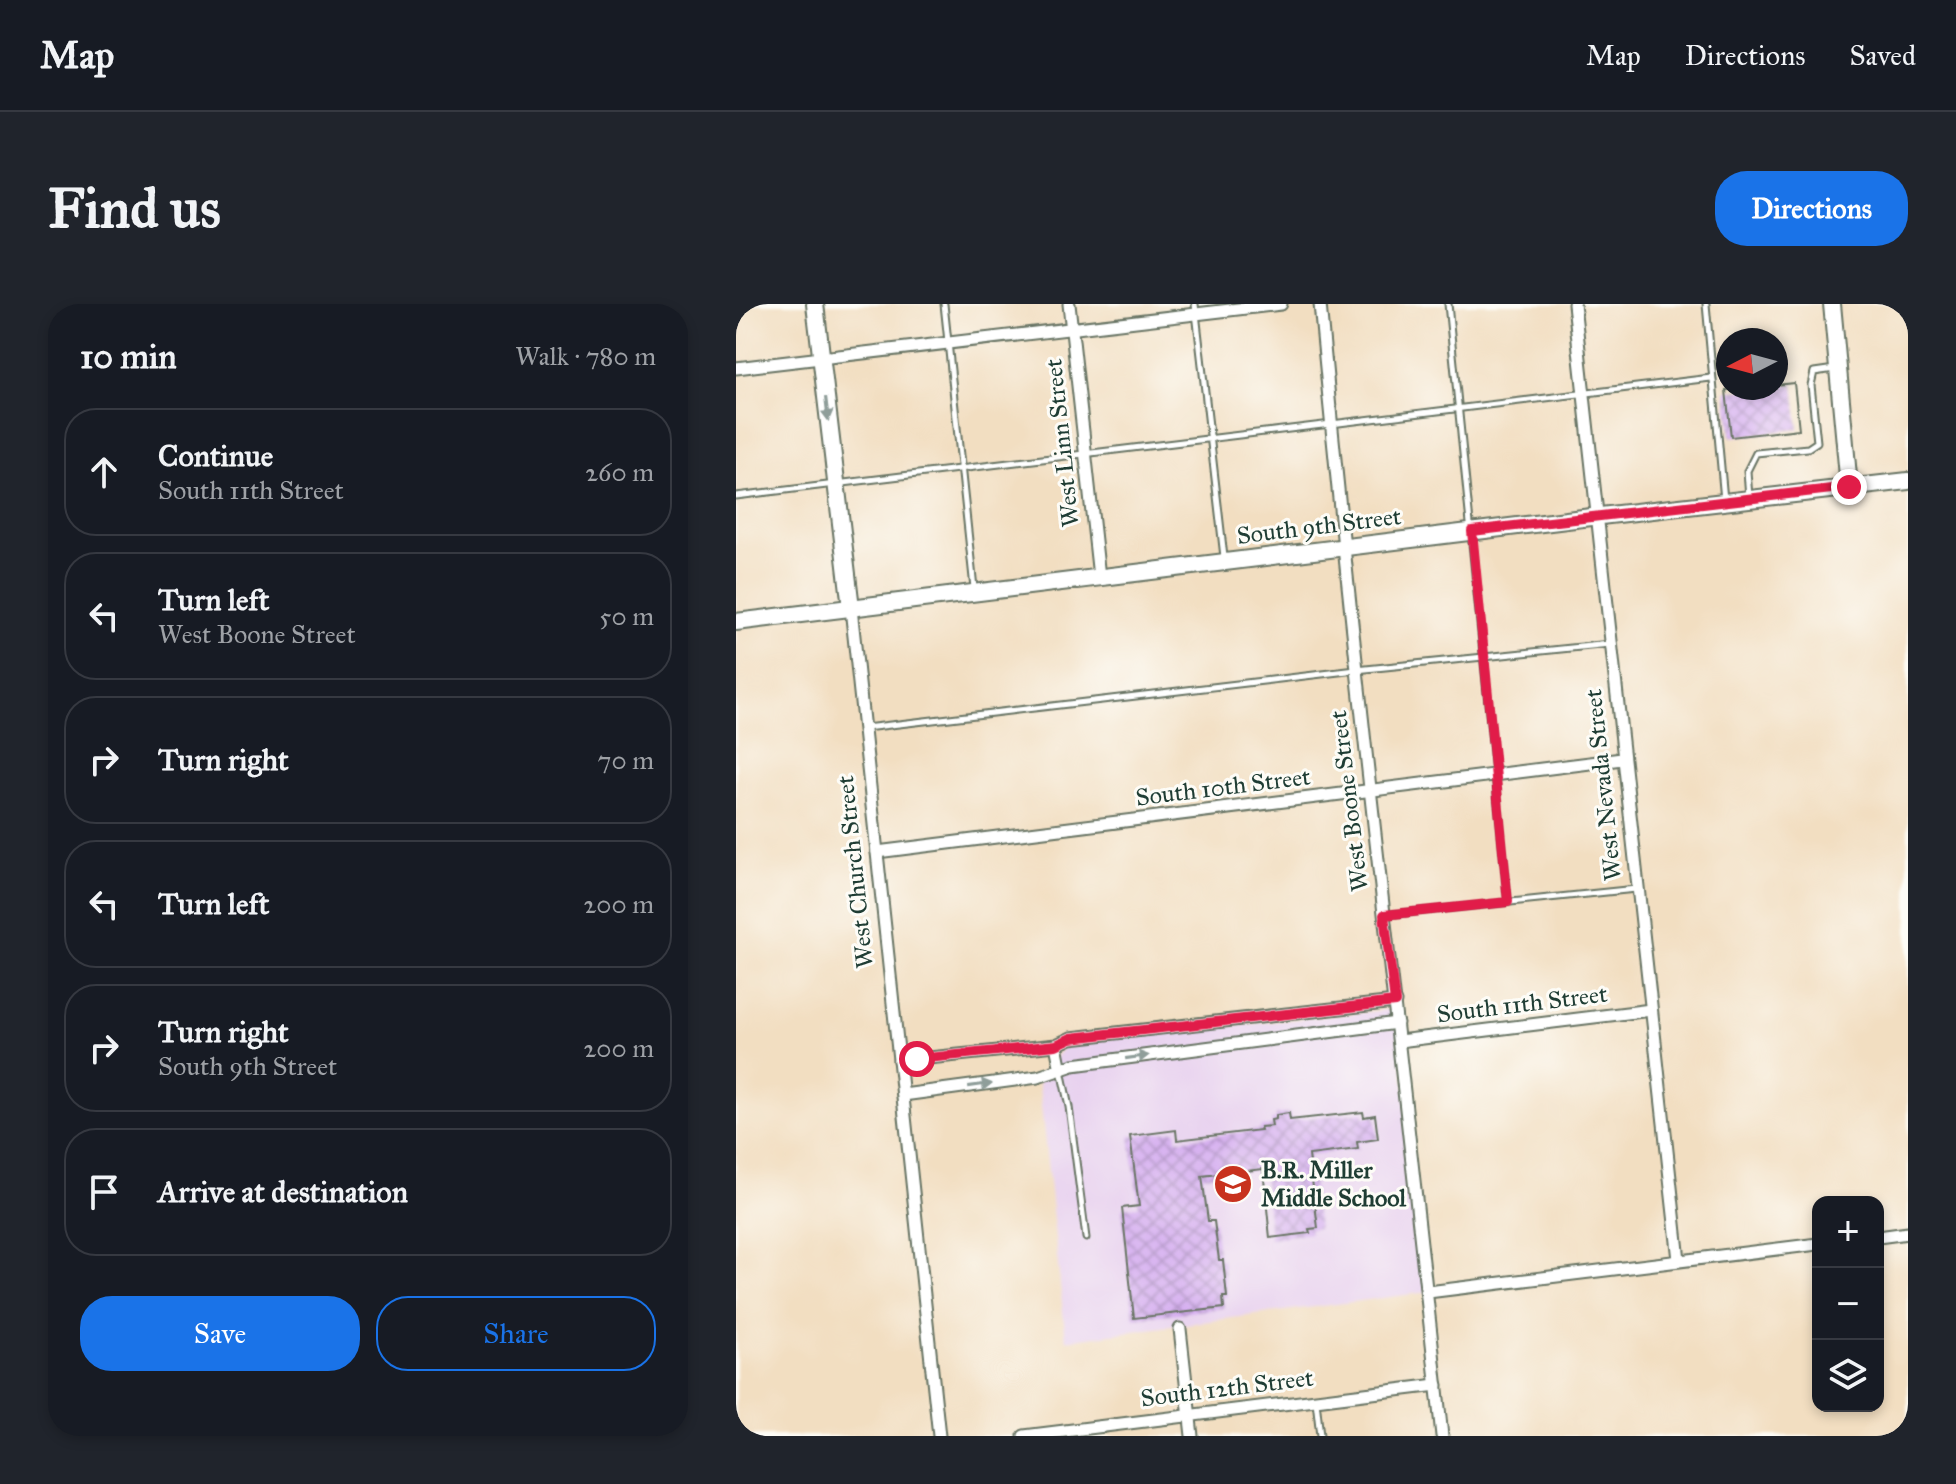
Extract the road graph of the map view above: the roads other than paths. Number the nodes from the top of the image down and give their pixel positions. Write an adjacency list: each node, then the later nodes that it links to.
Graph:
1 (815, 304): 13 (main road, West Church Street)
2 (944, 304): 12 (lane)
3 (1069, 304): 11 (street, West Linn Street)
4 (1281, 304): 10 (street)
5 (1320, 304): 19 (street, West Boone Street)
6 (1448, 304): 18 (lane)
7 (1574, 304): 17 (street, West Nevada Street)
8 (1706, 304): 16 (lane)
9 (1832, 304): 15 (main road)
10 (1195, 309): 11 (street); 20 (lane)
11 (1072, 329): 12 (street); 21 (street, West Linn Street)
12 (948, 343): 13 (street); 22 (lane)
13 (821, 358): 14 (street); 24 (main road, West Church Street, one-way to 24)
14 (736, 368)
15 (1838, 369): 25 (main road); 27 (lane)
16 (1711, 378): 17 (lane); 28 (lane)
17 (1583, 393): 18 (lane); 29 (street, West Nevada Street)
18 (1459, 409): 19 (lane); 30 (lane)
19 (1331, 424): 20 (lane); 31 (street, West Boone Street)
20 (1210, 439): 21 (lane); 32 (lane)
21 (1085, 454): 22 (lane); 33 (street, West Linn Street)
22 (961, 469): 24 (lane); 34 (lane)
23 (1908, 481): 25 (main road, South 9th Street)
24 (836, 484): 26 (lane); 35 (main road, West Church Street)
25 (1849, 487): 27 (main road, South 9th Street)
26 (736, 496)
27 (1749, 498): 28 (main road, South 9th Street)
28 (1724, 501): 29 (main road, South 9th Street)
29 (1596, 516): 30 (main road, South 9th Street); 37 (street, West Nevada Street)
30 (1472, 531): 31 (main road, South 9th Street); 38 (lane)
31 (1343, 547): 32 (main road, South 9th Street); 39 (street, West Boone Street)
32 (1224, 562): 33 (main road, South 9th Street)
33 (1099, 577): 34 (main road, South 9th Street)
34 (975, 593): 35 (main road, South 9th Street)
35 (851, 608): 36 (main road, South 9th Street); 40 (street, West Church Street)
36 (736, 622)
37 (1610, 644): 38 (lane); 41 (street, West Nevada Street)
38 (1484, 657): 39 (lane); 42 (lane)
39 (1356, 670): 40 (lane); 43 (street, West Boone Street)
40 (864, 729): 44 (street, West Church Street)
41 (1622, 759): 42 (street, South 10th Street); 45 (street, West Nevada Street)
42 (1496, 775): 43 (street, South 10th Street); 46 (lane)
43 (1369, 791): 44 (street, South 10th Street); 47 (street, West Boone Street)
44 (877, 852): 53 (street, West Church Street)
45 (1637, 888): 46 (lane); 49 (street, West Nevada Street)
46 (1508, 902): 47 (lane)
47 (1384, 915): 48 (street, West Boone Street)
48 (1395, 1002): 50 (street, West Boone Street); 52 (street)
49 (1651, 1010): 51 (street, South 11th Street); 60 (street, West Nevada Street)
50 (1397, 1023): 51 (street, West Boone Street); 54 (street, one-way to 50)
51 (1399, 1041): 61 (street, West Boone Street)
52 (1056, 1045): 53 (street); 54 (street)
53 (899, 1061): 55 (street, West Church Street)
54 (1061, 1070): 55 (street, one-way to 54); 58 (lane)
55 (903, 1095): 66 (street, West Church Street)
56 (1908, 1233): 57 (street)
57 (1884, 1236)
58 (1086, 1238)
59 (1812, 1245): 60 (street)
60 (1679, 1260): 61 (street)
61 (1428, 1292): 63 (street, West Boone Street)
62 (1180, 1329): 65 (street)
63 (1437, 1385): 64 (street, South 12th Street); 70 (street, West Boone Street)
64 (1316, 1400): 65 (street, South 12th Street); 69 (lane)
65 (1190, 1415): 67 (street, South 12th Street); 68 (street)
66 (939, 1436)
67 (1024, 1436)
68 (1192, 1436)
69 (1320, 1436)
70 (1442, 1436)

